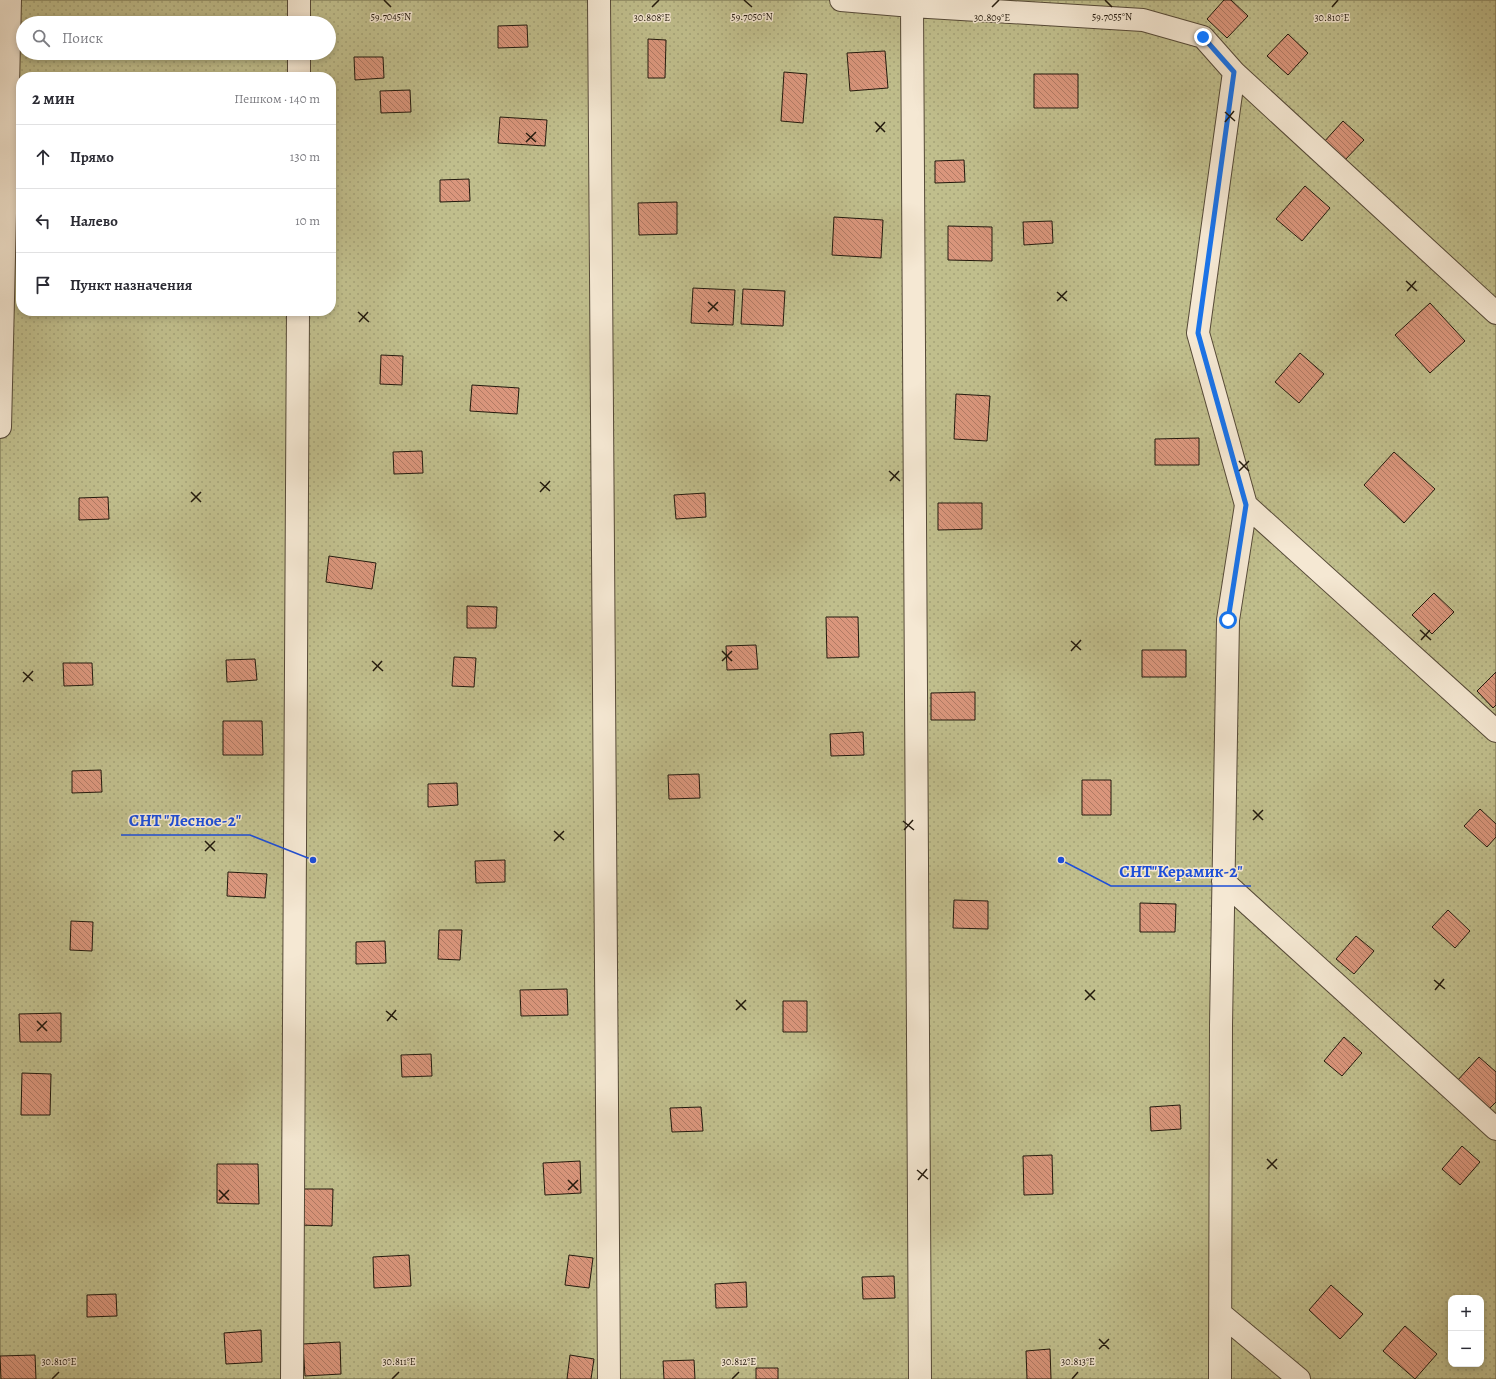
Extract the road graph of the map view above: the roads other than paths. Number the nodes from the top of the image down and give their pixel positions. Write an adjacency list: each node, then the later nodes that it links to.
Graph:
1 (10, 0): 13 (street)
2 (299, 0): 7 (street)
3 (599, 0): 20 (street)
4 (841, 0): 5 (street)
5 (879, 1): 6 (street)
6 (912, 6): 10 (street); 21 (street)
7 (299, 16)
8 (299, 60): 9 (street)
9 (299, 72)
10 (1234, 72): 11 (street); 14 (street)
11 (1496, 313)
12 (298, 316): 19 (street)
13 (0, 427)
14 (1246, 505): 15 (street); 16 (street)
15 (1496, 731)
16 (1223, 881): 17 (street); 18 (street)
17 (1496, 1129)
18 (1220, 1314): 22 (street); 23 (street)
19 (292, 1379)
20 (609, 1379)
21 (920, 1379)
22 (1220, 1379)
23 (1300, 1379)

